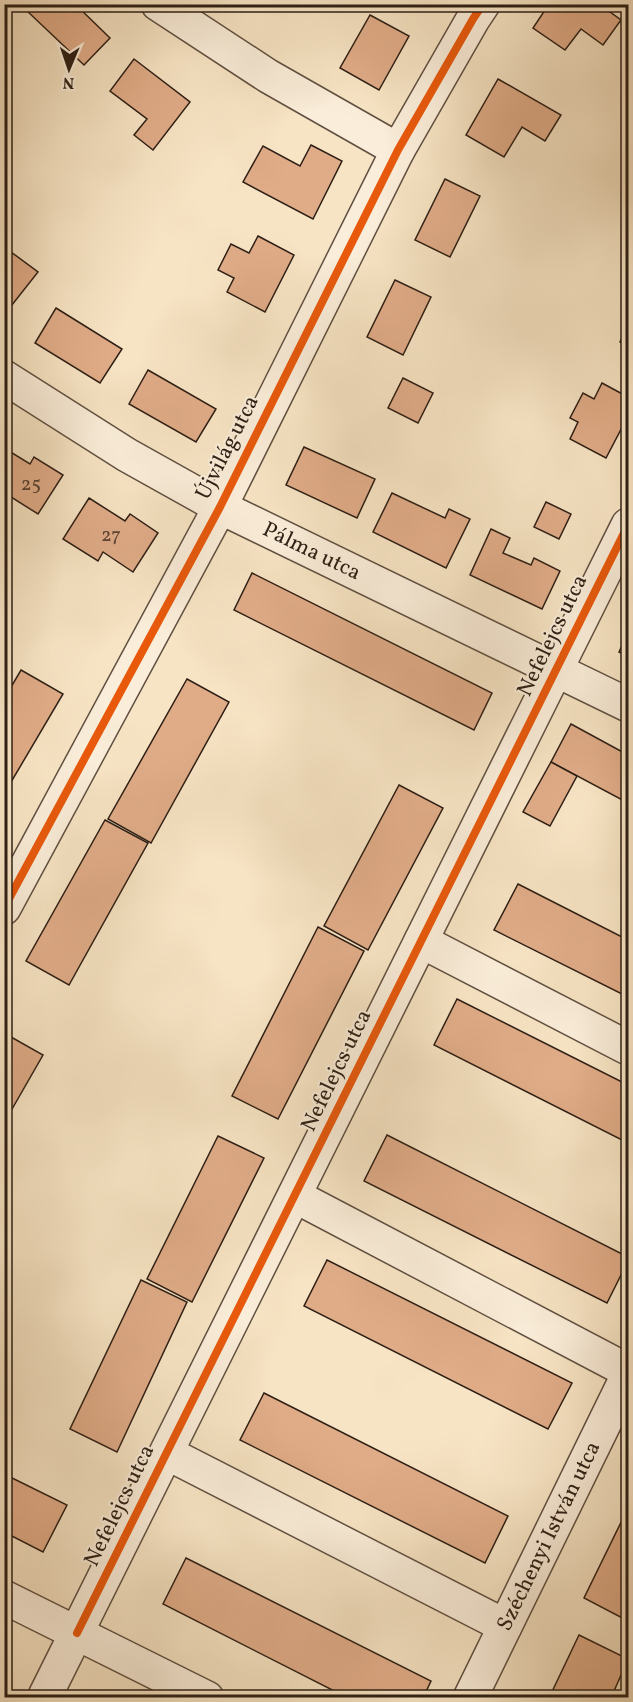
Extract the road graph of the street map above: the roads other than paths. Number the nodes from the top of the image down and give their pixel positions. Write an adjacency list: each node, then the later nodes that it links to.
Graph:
1 (158, 4): 4 (street)
2 (198, 4): 4 (street)
3 (483, 4): 5 (street, Újvilág utca)
4 (226, 49): 5 (street)
5 (398, 150): 7 (street, Újvilág utca)
6 (4, 377): 7 (street, Pálma utca)
7 (220, 507): 9 (street, Pálma utca); 11 (street, Újvilág utca)
8 (628, 525): 9 (street, Nefelejcs utca)
9 (557, 669): 10 (street, Pálma utca); 12 (street, Nefelejcs utca)
10 (628, 705)
11 (4, 908)
12 (421, 941): 13 (street); 14 (street, Nefelejcs utca)
13 (628, 1048)
14 (295, 1196): 15 (street); 16 (street, Nefelejcs utca)
15 (628, 1373): 18 (street, Széchenyi István utca)
16 (167, 1453): 18 (street, Nefelejcs utca); 19 (street, Nefelejcs utca)
17 (4, 1597): 19 (street)
18 (506, 1626): 22 (street, Széchenyi István utca)
19 (77, 1633): 20 (street, Nefelejcs utca); 21 (street)
20 (44, 1698)
21 (207, 1698)
22 (470, 1698)

